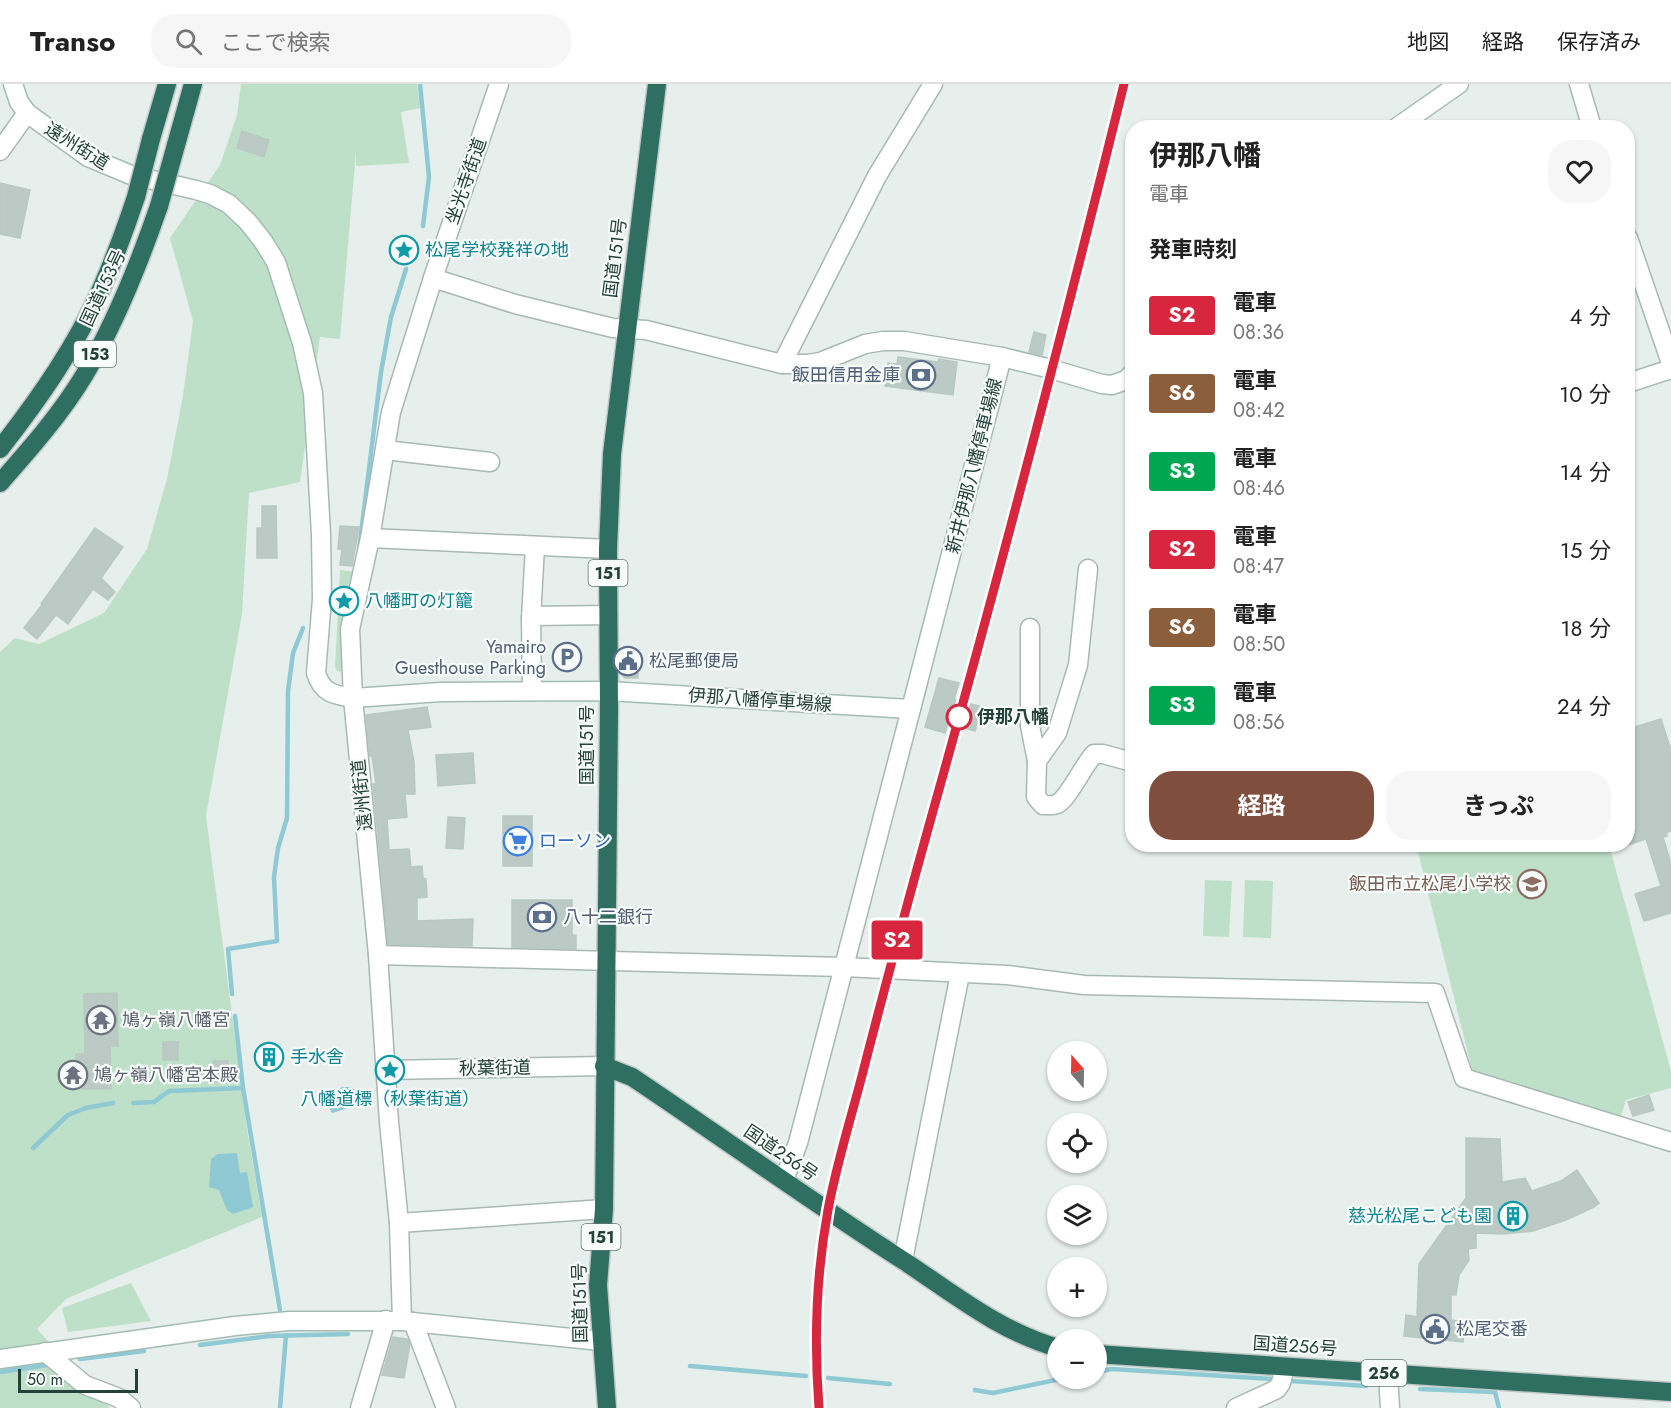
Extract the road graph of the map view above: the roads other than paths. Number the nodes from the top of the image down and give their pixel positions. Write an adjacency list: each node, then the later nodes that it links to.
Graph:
1 (13, 84): 9 (street, 遠州街道)
2 (167, 84): 22 (highway, 国道153号 / 153, bridge)
3 (193, 84): 25 (highway, 国道153号 / 153, bridge)
4 (499, 84): 14 (street, 坐光寺街道)
5 (657, 84): 15 (highway, 国道151号 / 151)
6 (1459, 84): 10 (street)
7 (1579, 84): 11 (street)
8 (930, 85): 18 (street)
9 (27, 113): 12 (street); 35 (street, 遠州街道)
10 (1407, 120)
11 (1590, 120)
12 (0, 151)
13 (1635, 258): 17 (street)
14 (432, 278): 15 (street); 23 (street, 遠州街道)
15 (627, 330): 18 (street); 28 (highway, 国道151号 / 151)
16 (1002, 357): 18 (street); 20 (street, 新井伊那八幡停車場線); 36 (street, 新井伊那八幡停車場線)
17 (1671, 363)
18 (782, 364)
19 (1671, 369): 21 (street)
20 (1125, 380)
21 (1635, 381)
22 (0, 449)
23 (385, 450): 24 (street); 26 (street, 遠州街道)
24 (490, 462)
25 (0, 483)
26 (370, 538): 27 (street); 35 (street, 遠州街道)
27 (535, 546): 28 (street); 31 (street)
28 (608, 549): 30 (highway, 国道151号 / 151)
29 (1088, 569): 38 (street)
30 (608, 615): 31 (street); 34 (highway, 国道151号 / 151)
31 (531, 616): 33 (street)
32 (1030, 628): 38 (street)
33 (532, 691): 34 (street, 伊那八幡停車場線); 35 (street, 伊那八幡停車場線)
34 (608, 691): 36 (street, 伊那八幡停車場線); 40 (highway, 国道151号 / 151)
35 (353, 698): 39 (street, 遠州街道)
36 (911, 709): 41 (street, 新井伊那八幡停車場線)
37 (1125, 760): 38 (street)
38 (1037, 761)
39 (378, 955): 40 (street); 44 (street, 遠州街道)
40 (606, 961): 41 (street); 43 (highway, 国道151号 / 151)
41 (844, 968): 42 (street); 46 (street, 新井伊那八幡停車場線)
42 (960, 974): 45 (street); 49 (street)
43 (604, 1066): 44 (street, 秋葉街道); 46 (highway, 国道256号); 47 (highway, 国道151号 / 151)
44 (386, 1070): 48 (street, 遠州街道)
45 (1671, 1143)
46 (784, 1180): 49 (highway, 国道256号)
47 (604, 1209): 48 (street); 51 (highway, 国道151号 / 151)
48 (399, 1223): 50 (street, 遠州街道)
49 (903, 1260): 52 (highway, 国道256号)
50 (400, 1321): 51 (street); 53 (street); 60 (street, 遠州街道); 61 (street, 遠州街道)
51 (601, 1341): 62 (highway, 国道151号 / 151)
52 (1047, 1345)
53 (45, 1352): 55 (street); 59 (street)
54 (1107, 1355): 56 (highway, 国道256号 / 256)
55 (0, 1359)
56 (1284, 1367): 57 (highway, 国道256号 / 256); 63 (street)
57 (1388, 1374): 58 (highway, 国道256号 / 256); 64 (street)
58 (1671, 1392)
59 (131, 1408)
60 (360, 1408)
61 (446, 1408)
62 (607, 1408)
63 (1236, 1408)
64 (1390, 1408)

